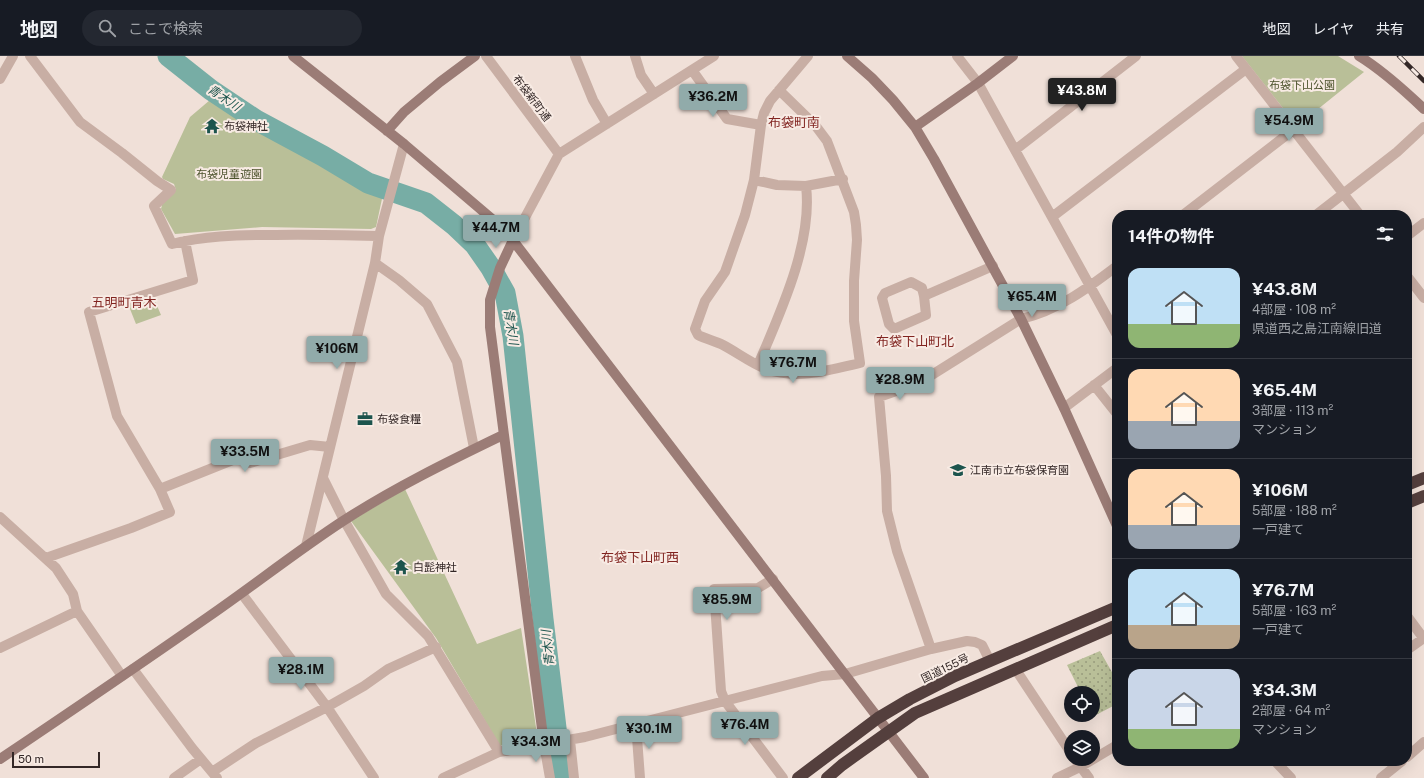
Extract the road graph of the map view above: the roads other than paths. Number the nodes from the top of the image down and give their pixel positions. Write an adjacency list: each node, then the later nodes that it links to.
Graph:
1 (13, 56): 18 (street)
2 (30, 56): 44 (street)
3 (293, 56): 28 (street)
4 (475, 56): 28 (street)
5 (486, 56): 31 (street, 布袋新町通)
6 (575, 56): 23 (street)
7 (635, 56): 21 (street)
8 (714, 56): 17 (street)
9 (808, 56): 20 (street)
10 (847, 56): 25 (street)
11 (957, 56): 19 (street)
12 (1013, 56): 19 (street)
13 (1136, 56): 30 (street)
14 (1236, 56): 16 (street)
15 (1359, 56): 22 (street)
16 (1246, 69): 27 (street); 39 (street)
17 (692, 70): 21 (street); 24 (street)
18 (0, 80)
19 (978, 83): 25 (street); 30 (street)
20 (779, 90): 24 (street); 32 (street)
21 (654, 94): 23 (street)
22 (1424, 109)
23 (607, 124): 31 (street)
24 (761, 125): 33 (street)
25 (915, 126): 46 (street)
26 (1424, 127): 35 (street)
27 (1293, 130): 35 (street); 36 (street)
28 (387, 131): 29 (street)
29 (404, 144): 42 (street); 43 (street)
30 (1015, 150): 39 (street)
31 (559, 154): 43 (street)
32 (843, 179): 34 (street); 54 (street)
33 (754, 180): 34 (street); 54 (street)
34 (806, 186): 54 (street)
35 (1343, 194): 37 (street); 38 (street)
36 (1189, 210)
37 (1322, 210)
38 (1356, 210)
39 (1052, 217): 49 (street)
40 (1424, 223): 41 (street)
41 (1412, 232)
42 (379, 236): 44 (street); 45 (street)
43 (513, 240): 59 (street); 73 (street)
44 (185, 241): 65 (street)
45 (375, 263): 60 (street); 61 (street)
46 (993, 266): 50 (street); 52 (street)
47 (1112, 270): 49 (street)
48 (1412, 282): 51 (street)
49 (1090, 287): 52 (street); 53 (street)
50 (924, 296): 50 (street)
51 (1424, 298)
52 (1021, 319): 57 (street); 83 (street)
53 (1112, 326)
54 (758, 365)
55 (1112, 372): 56 (street)
56 (1094, 385): 57 (street); 58 (street)
57 (1064, 408): 68 (street)
58 (1112, 408)
59 (503, 434): 61 (street); 97 (street)
60 (330, 447): 62 (street); 65 (street)
61 (474, 448): 70 (street)
62 (323, 478): 70 (street); 71 (street)
63 (1424, 478): 64 (highway)
64 (1412, 483)
65 (160, 489): 72 (street)
66 (1424, 496): 67 (highway)
67 (1412, 501)
68 (1112, 515)
69 (0, 517): 72 (street)
70 (344, 520): 71 (street); 81 (street)
71 (306, 546): 74 (street)
72 (46, 558): 76 (street)
73 (773, 579): 87 (street); 89 (street)
74 (242, 594): 85 (street); 90 (street)
75 (1112, 609): 84 (highway, 国道155号)
76 (77, 610): 82 (street); 88 (street)
77 (1412, 622): 79 (street)
78 (1112, 627): 86 (highway)
79 (1422, 633): 80 (street)
80 (1412, 644)
81 (436, 647): 90 (street); 99 (street)
82 (0, 648)
83 (932, 649): 84 (street); 87 (street)
84 (990, 661): 91 (highway, 国道155号)
85 (133, 669): 88 (street); 103 (street)
86 (1016, 670): 93 (highway); 95 (street)
87 (845, 674): 89 (street); 91 (street)
88 (122, 676): 102 (street)
89 (725, 701): 92 (street); 115 (street)
90 (327, 707): 108 (street); 110 (street)
91 (878, 718): 93 (street); 116 (highway, 国道155号)
92 (636, 724): 94 (street); 114 (street)
93 (889, 732): 117 (highway); 118 (street)
94 (568, 740): 97 (street); 113 (street)
95 (1064, 742)
96 (1424, 742): 101 (street)
97 (546, 744): 99 (street); 112 (street)
98 (1112, 747): 100 (street)
99 (499, 752): 111 (street)
100 (1100, 753)
101 (1412, 753)
102 (0, 758)
103 (201, 759): 108 (street); 109 (street)
104 (1074, 766): 119 (street)
105 (1080, 766): 120 (street)
106 (1280, 766): 121 (street)
107 (1396, 766): 122 (street)
108 (214, 775)
109 (174, 778)
110 (374, 778)
111 (443, 778)
112 (550, 778)
113 (574, 778)
114 (640, 778)
115 (782, 778)
116 (798, 778)
117 (827, 778)
118 (924, 778)
119 (1057, 778)
120 (1089, 778)
121 (1292, 778)
122 (1381, 778)

